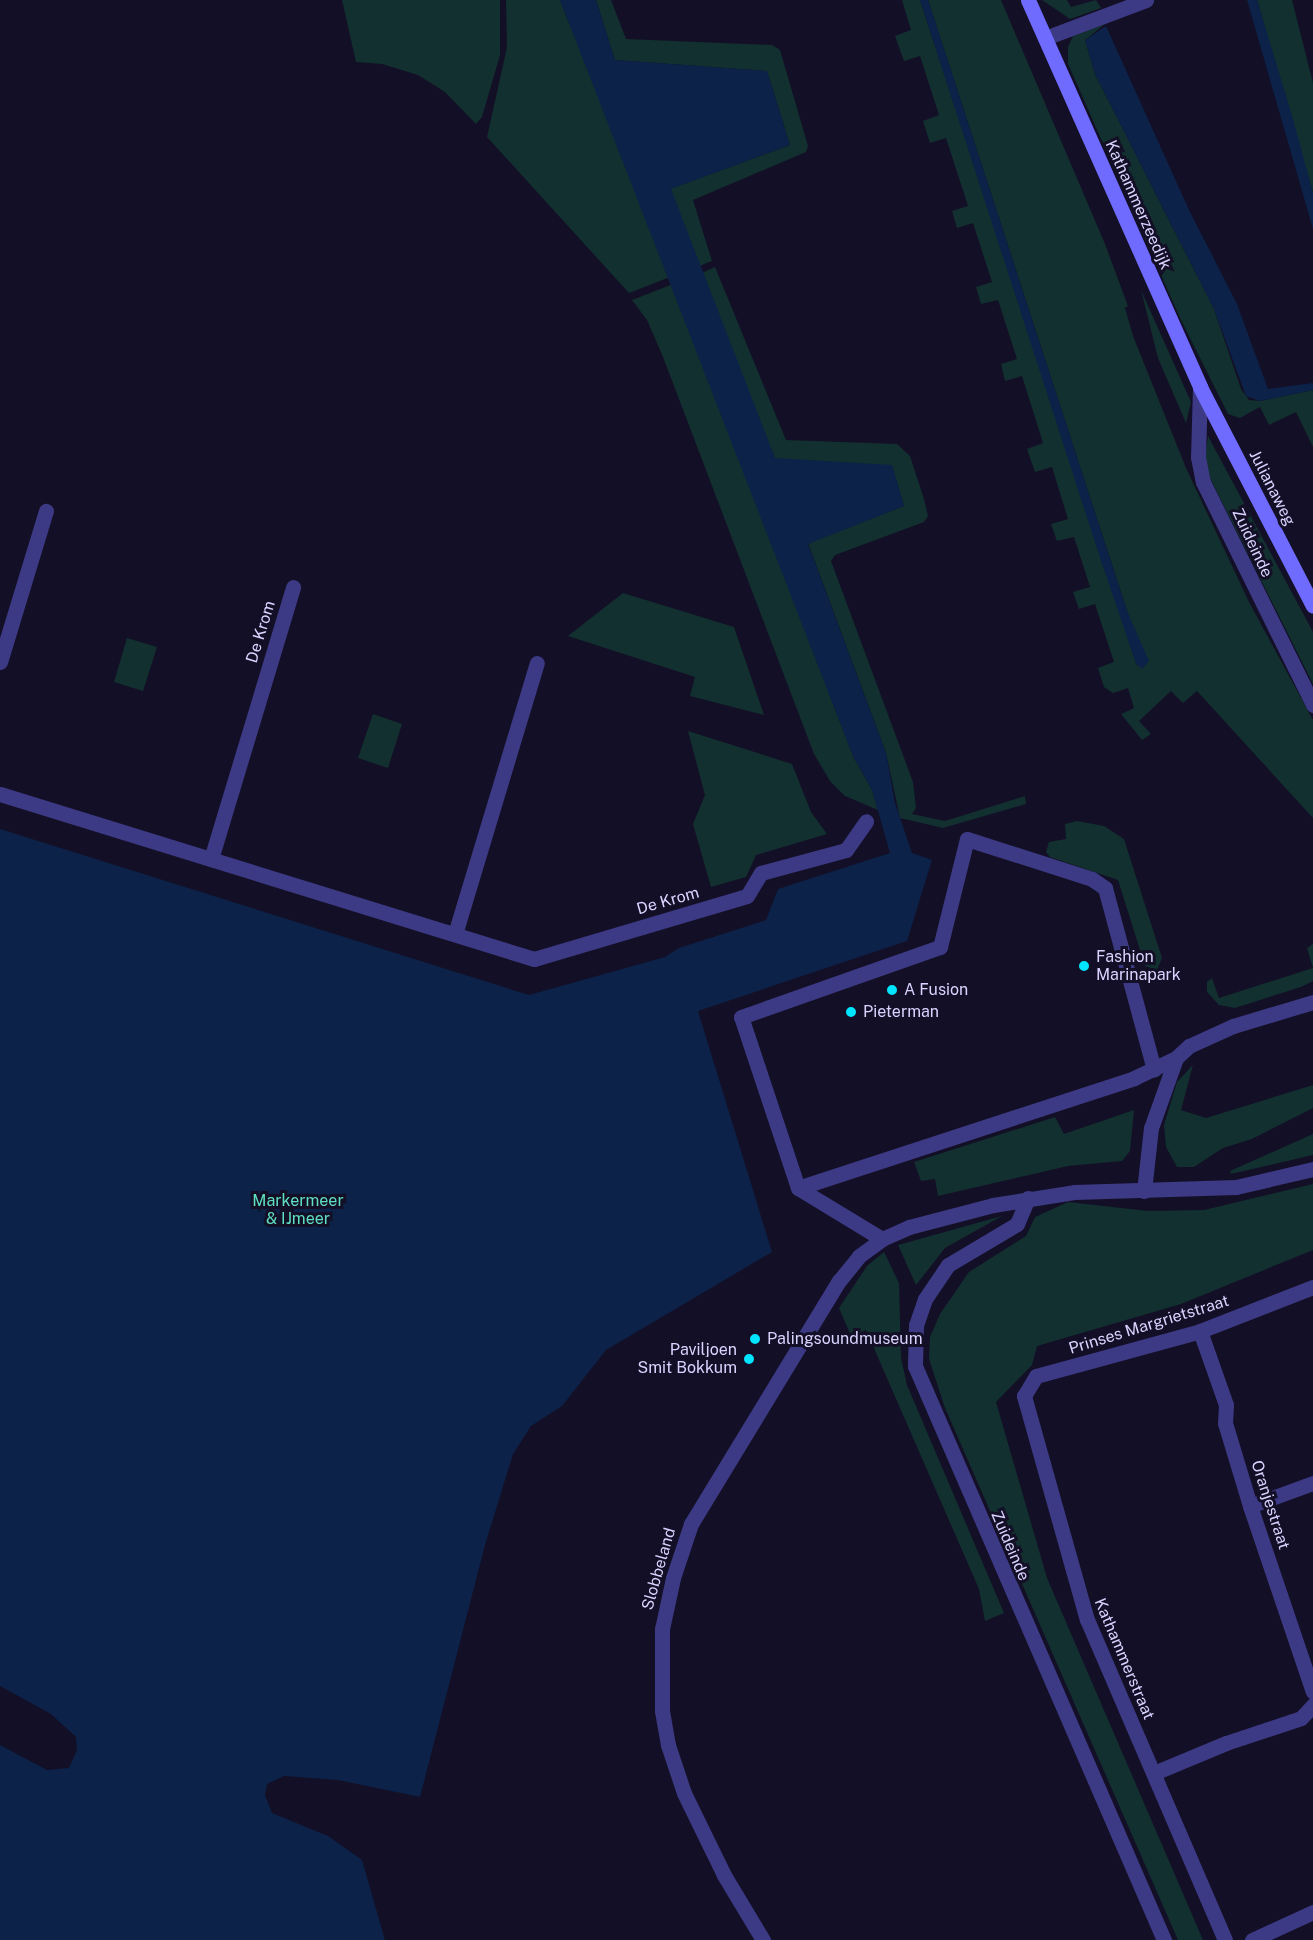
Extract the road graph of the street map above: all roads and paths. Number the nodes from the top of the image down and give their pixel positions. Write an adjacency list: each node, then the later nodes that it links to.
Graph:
1 (1028, 0): 3 (main road, Kathammerzeedijk)
2 (1146, 0): 3 (street)
3 (1045, 38): 4 (main road, Kathammerzeedijk)
4 (1200, 387): 7 (main road, Julianaweg); 10 (street, Zuideinde)
5 (46, 511): 8 (street)
6 (293, 587): 13 (street, De Krom)
7 (1313, 606)
8 (0, 662)
9 (537, 663): 14 (street)
10 (1313, 705)
11 (0, 794): 13 (street, De Krom)
12 (866, 821): 14 (street, De Krom)
13 (211, 859): 14 (street, De Krom)
14 (455, 934)
15 (1313, 1002): 16 (street)
16 (1176, 1058): 17 (street); 20 (street)
17 (1154, 1069): 19 (street); 19 (street)
18 (1313, 1169): 20 (street)
19 (798, 1188): 22 (street)
20 (1144, 1191): 21 (street)
21 (1028, 1198): 22 (street, Slobbeland); 33 (street, Zuideinde)
22 (882, 1239): 32 (street, Slobbeland)
23 (1313, 1287): 24 (street, Prinses Margrietstraat)
24 (1200, 1331): 25 (street, Prinses Margrietstraat); 27 (street, Oranjestraat)
25 (1029, 1382): 30 (street, Kathammerstraat)
26 (1313, 1483): 27 (street)
27 (1250, 1506): 28 (street, Oranjestraat)
28 (1313, 1690)
29 (1313, 1705): 30 (street)
30 (1154, 1773): 34 (street, Kathammerstraat)
31 (1313, 1912): 35 (street)
32 (763, 1940)
33 (1164, 1940)
34 (1225, 1940)
35 (1252, 1940)

